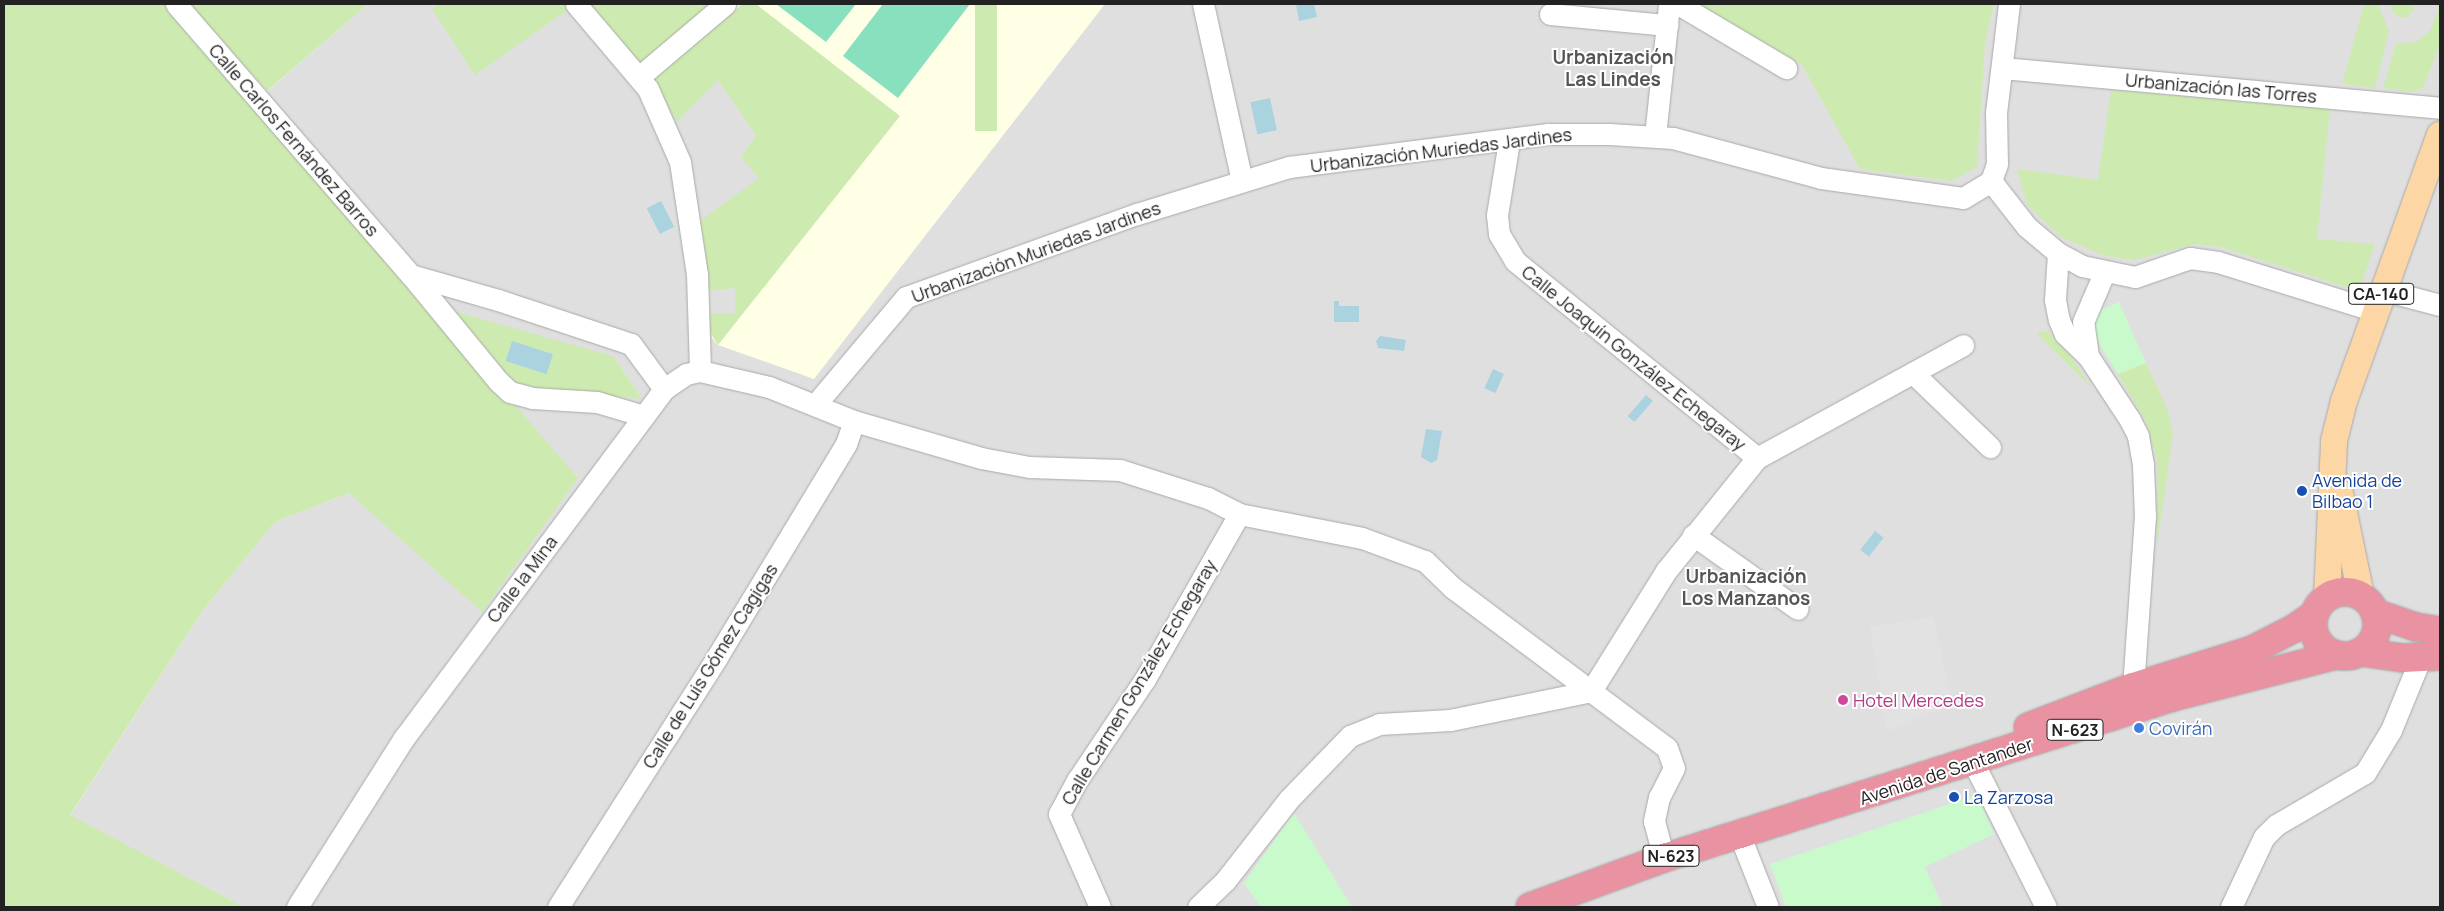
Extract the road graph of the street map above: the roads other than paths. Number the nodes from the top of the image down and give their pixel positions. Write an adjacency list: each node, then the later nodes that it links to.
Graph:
1 (176, 4): 22 (street, Calle Carlos Fernández Barros)
2 (576, 4): 12 (street)
3 (725, 4): 12 (street)
4 (1203, 4): 18 (street)
5 (1669, 4): 9 (street)
6 (1678, 4): 10 (street)
7 (2009, 4): 11 (street)
8 (1550, 14): 9 (street)
9 (1666, 26): 15 (street)
10 (1786, 68)
11 (2002, 68): 13 (street, Urbanización las Torres); 19 (street)
12 (639, 77): 27 (street)
13 (2440, 108)
14 (2440, 135): 17 (main road, CA-140)
15 (1655, 136): 16 (street, Urbanización Muriedas Jardines); 19 (street, Urbanización Muriedas Jardines)
16 (1509, 141): 18 (street, Urbanización Muriedas Jardines); 35 (street, Calle Joaquín González Echegaray)
17 (2432, 179): 23 (main road, CA-140)
18 (1242, 181): 30 (street, Urbanización Muriedas Jardines)
19 (1990, 181): 20 (street)
20 (2058, 254): 21 (street); 26 (street)
21 (2104, 273): 23 (street); 26 (street)
22 (411, 275): 29 (street); 31 (street, Calle Carlos Fernández Barros)
23 (2379, 300): 24 (street); 34 (main road, CA-140)
24 (2440, 305)
25 (1963, 345): 28 (street, Calle Joaquín González Echegaray)
26 (2088, 356): 44 (street)
27 (700, 371): 29 (street, Calle la Mina); 30 (street)
28 (1913, 373): 33 (street); 35 (street, Calle Joaquín González Echegaray)
29 (664, 389): 31 (street, Calle la Mina)
30 (815, 404): 32 (street)
31 (644, 416): 50 (street, Calle la Mina)
32 (854, 421): 36 (street); 51 (street, Calle de Luis Gómez Cagigas)
33 (1990, 447)
34 (2333, 456): 38 (main road, CA-140); 39 (main road, CA-140)
35 (1757, 458): 37 (street, Calle Joaquín González Echegaray)
36 (1239, 514): 45 (street); 52 (street, Calle Carmen González Echegaray)
37 (1693, 535): 40 (street); 45 (street, Calle Joaquín González Echegaray)
38 (2368, 604): 39 (highway, N-623); 41 (highway, N-623); 42 (highway)
39 (2321, 606): 42 (highway); 44 (highway, Avenida de Santander / N-623)
40 (1798, 609)
41 (2440, 631)
42 (2349, 654): 43 (highway, N-623); 46 (highway, Avenida de Santander / N-623)
43 (2431, 657): 57 (street)
44 (2132, 687): 47 (highway, Avenida de Santander / N-623)
45 (1591, 691): 49 (street); 53 (street)
46 (1973, 762): 47 (highway, Avenida de Santander / N-623); 56 (street)
47 (1816, 812): 48 (highway, Avenida de Santander / N-623)
48 (1740, 836): 49 (highway, Avenida de Santander / N-623); 55 (street)
49 (1664, 858): 54 (highway, Avenida de Santander / N-623)
50 (297, 907)
51 (558, 907)
52 (1100, 907)
53 (1198, 907)
54 (1530, 907)
55 (1768, 907)
56 (2046, 907)
57 (2231, 907)

